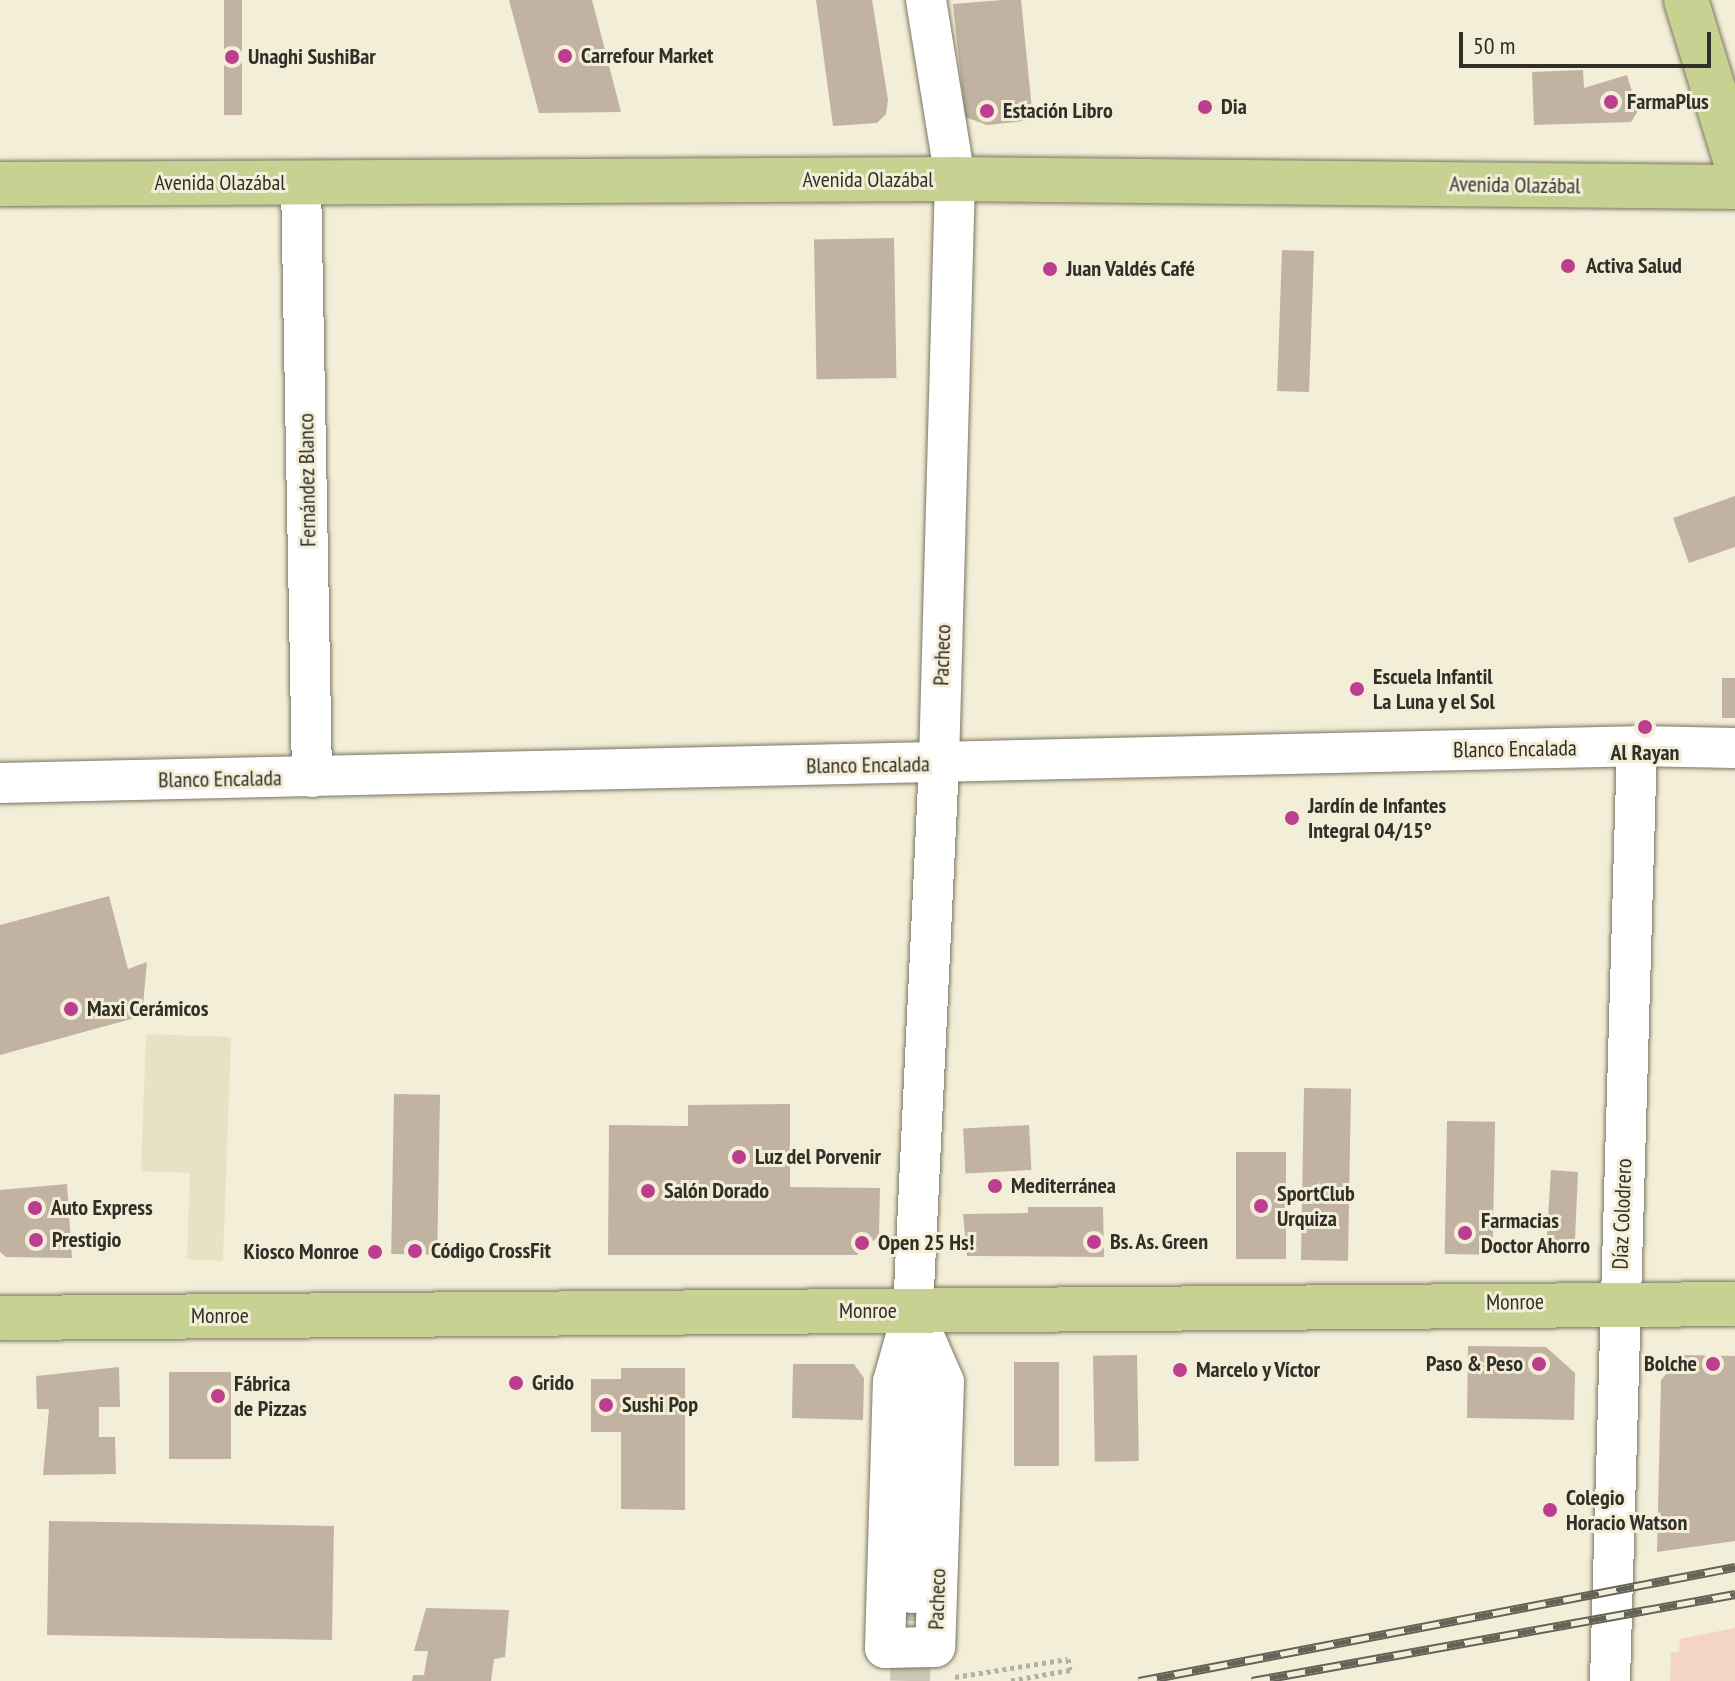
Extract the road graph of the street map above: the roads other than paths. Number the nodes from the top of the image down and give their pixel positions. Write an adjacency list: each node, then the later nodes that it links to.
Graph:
1 (926, 0): 4 (street, Pacheco)
2 (1686, 0): 3 (main road)
3 (1735, 159)
4 (955, 179): 5 (main road, Avenida Olazábal); 7 (main road, Avenida Olazábal); 10 (street, Pacheco)
5 (301, 182): 6 (main road, Avenida Olazábal); 11 (street, Fernández Blanco)
6 (0, 184)
7 (1735, 187)
8 (1637, 746): 9 (street, Blanco Encalada); 10 (street, Blanco Encalada); 13 (street, Díaz Colodrero)
9 (1735, 748)
10 (939, 763): 11 (street, Blanco Encalada); 15 (street, Pacheco)
11 (312, 777): 12 (street, Blanco Encalada)
12 (0, 783)
13 (1619, 1301): 14 (main road, Monroe); 15 (main road, Monroe); 19 (street, Díaz Colodrero)
14 (1735, 1304)
15 (913, 1311): 16 (main road, Monroe); 17 (street, Pacheco); 18 (street, Pacheco)
16 (0, 1318)
17 (912, 1593)
18 (950, 1669)
19 (1610, 1681)

